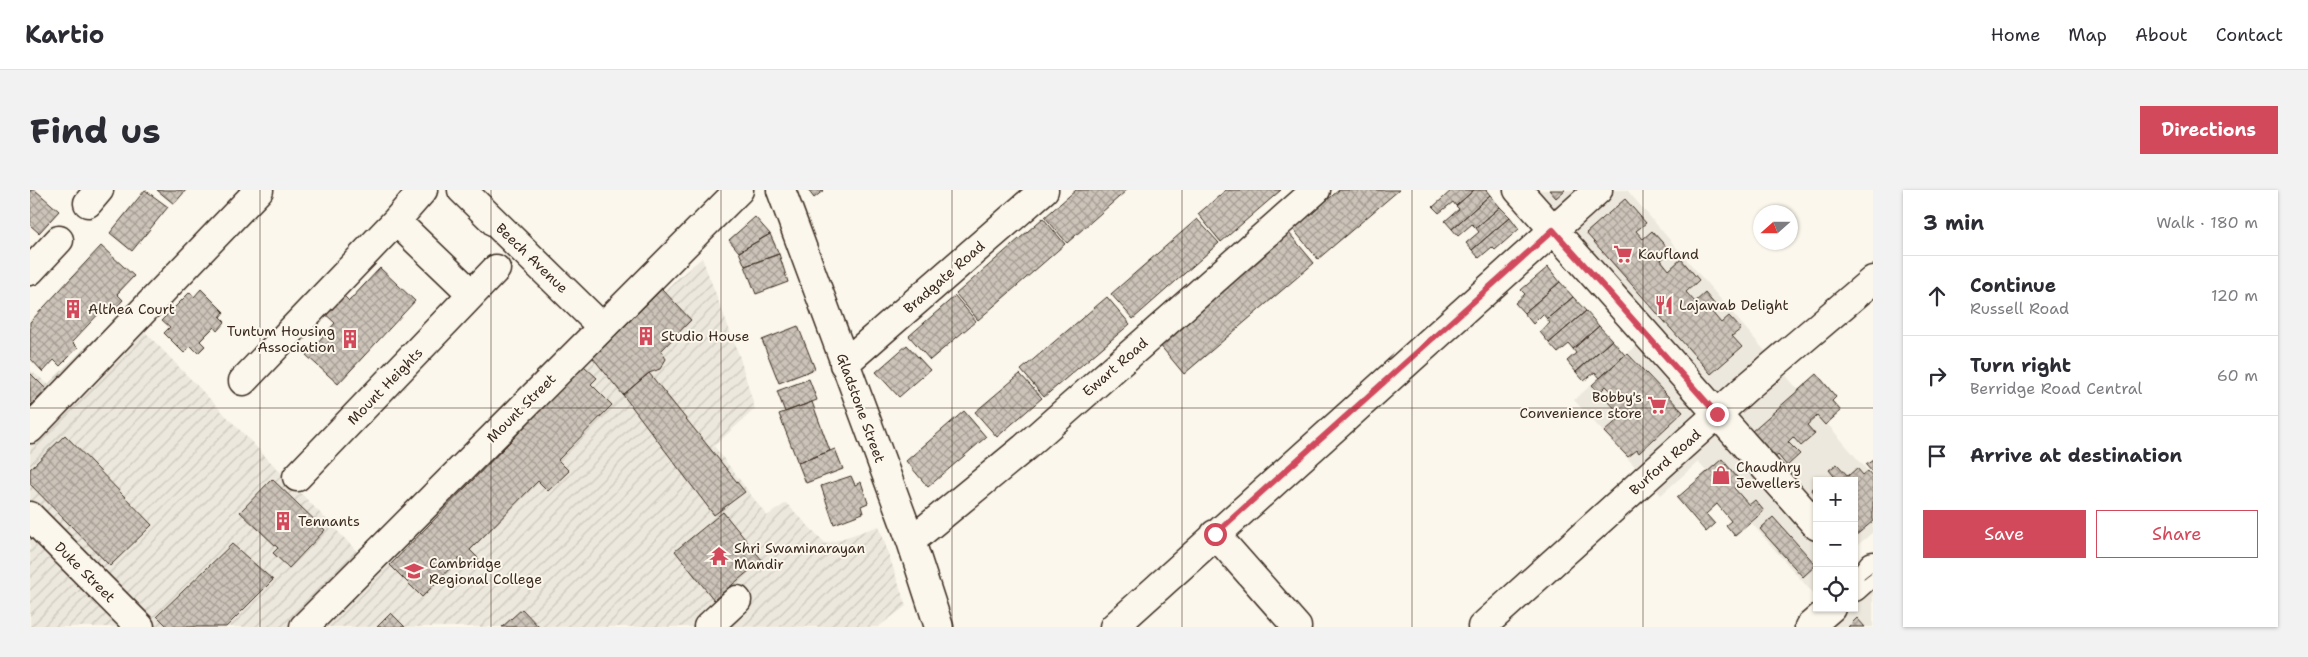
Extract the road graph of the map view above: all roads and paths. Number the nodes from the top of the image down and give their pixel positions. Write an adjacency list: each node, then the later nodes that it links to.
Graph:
1 (259, 190): 21 (street)
2 (423, 190): 10 (street)
3 (462, 190): 17 (street, Beech Avenue)
4 (739, 190): 17 (street, Mount Street)
5 (781, 190): 18 (street, Gladstone Street)
6 (1044, 190): 18 (street, Bradgate Road)
7 (1316, 190): 26 (street, Ewart Road)
8 (1518, 190): 11 (street)
9 (1598, 190): 11 (street)
10 (396, 221): 16 (street); 19 (street)
11 (1553, 230): 20 (street); 25 (street)
12 (59, 240): 14 (street)
13 (496, 269): 16 (street, Mount Heights)
14 (30, 270)
15 (1873, 280): 20 (street, Burford Road)
16 (472, 294): 22 (street, Mount Heights)
17 (602, 327): 30 (street, Mount Street)
18 (844, 364): 26 (street, Gladstone Street)
19 (243, 380)
20 (1717, 414): 24 (street); 35 (street, Burford Road)
21 (30, 429)
22 (297, 477)
23 (30, 516): 29 (street, Duke Street)
24 (1813, 522)
25 (1215, 534): 33 (street); 34 (street)
26 (911, 541): 32 (street, Gladstone Street)
27 (737, 600): 31 (street)
28 (1826, 612): 36 (street)
29 (140, 627)
30 (304, 627)
31 (708, 627)
32 (939, 627)
33 (1114, 627)
34 (1297, 627)
35 (1482, 627)
36 (1809, 627)

